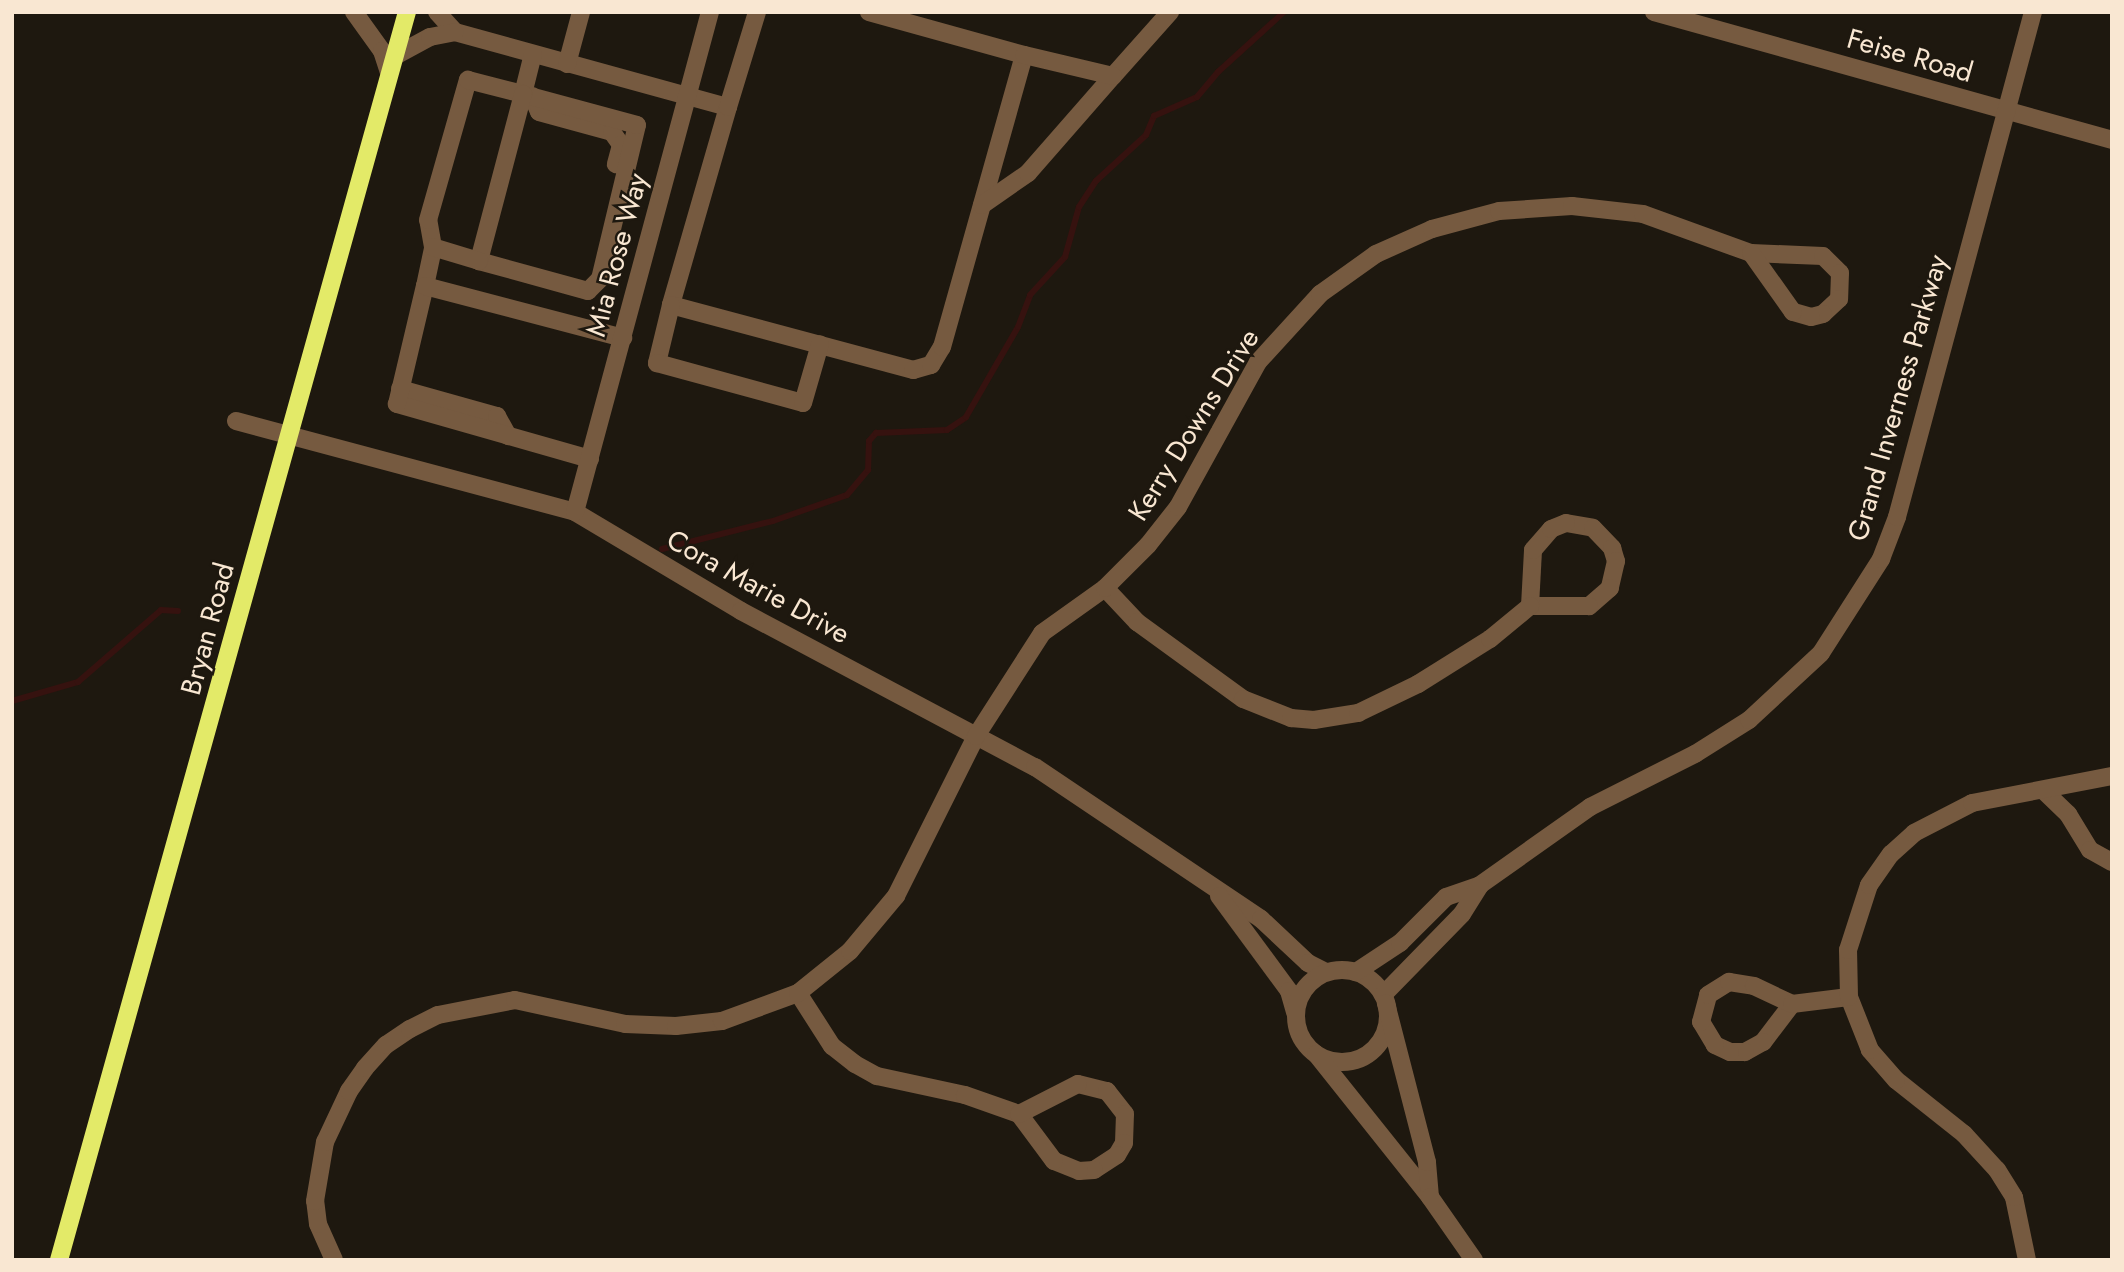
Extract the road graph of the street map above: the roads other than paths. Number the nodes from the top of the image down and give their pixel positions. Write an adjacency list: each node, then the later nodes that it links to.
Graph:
1 (354, 12): 14 (street)
2 (407, 12): 14 (main road, Bryan Road)
3 (437, 12): 11 (street)
4 (581, 12): 15 (street)
5 (710, 12): 18 (street, Mia Rose Way)
6 (757, 12): 19 (street)
7 (869, 12): 13 (street)
8 (1170, 12): 16 (street)
9 (1654, 12): 20 (street, Feise Road)
10 (2034, 12): 20 (street, Grand Inverness Parkway)
11 (455, 32): 12 (street); 14 (street)
12 (533, 54): 15 (street); 17 (street)
13 (1024, 55): 16 (street); 22 (street)
14 (391, 64): 31 (main road, Bryan Road)
15 (567, 64): 18 (street)
16 (1113, 76): 22 (street)
17 (527, 95): 23 (street); 25 (street); 25 (street)
18 (687, 98): 19 (street); 28 (street, Mia Rose Way)
19 (728, 107): 27 (street)
20 (2004, 110): 21 (street, Feise Road); 40 (street, Grand Inverness Parkway)
21 (2112, 140)
22 (982, 205): 29 (street)
23 (433, 247): 25 (street); 26 (street)
24 (1751, 253): 24 (street, Kerry Downs Drive); 34 (street, Kerry Downs Drive)
25 (479, 261)
26 (425, 286): 28 (street); 32 (street)
27 (671, 305): 29 (street); 29 (street)
28 (622, 338): 32 (street, Mia Rose Way)
29 (820, 344)
30 (236, 421): 31 (street, Cora Marie Drive)
31 (288, 435): 33 (street, Cora Marie Drive); 52 (main road, Bryan Road)
32 (590, 459): 33 (street, Mia Rose Way)
33 (575, 512): 36 (street, Cora Marie Drive)
34 (1105, 587): 35 (street); 36 (street, Kerry Downs Drive)
35 (1530, 606): 35 (street)
36 (976, 736): 41 (street, Cora Marie Drive); 44 (street, Kerry Downs Drive)
37 (2112, 776): 38 (street)
38 (2043, 790): 39 (street); 45 (street)
39 (2112, 862)
40 (1480, 885): 43 (street, Grand Inverness Parkway); 46 (street, Grand Inverness Parkway)
41 (1215, 891): 42 (street, Cora Marie Drive); 48 (street, Cora Marie Drive)
42 (1326, 972): 43 (street); 48 (street)
43 (1356, 972): 46 (street)
44 (798, 993): 50 (street); 53 (street, Kerry Downs Drive)
45 (1849, 997): 47 (street); 55 (street)
46 (1384, 999): 49 (street); 51 (street)
47 (1792, 1004): 47 (street)
48 (1296, 1012): 49 (street)
49 (1316, 1054): 51 (street)
50 (1019, 1114): 50 (street)
51 (1430, 1197): 54 (street)
52 (60, 1260)
53 (334, 1260)
54 (1474, 1260)
55 (2027, 1260)

